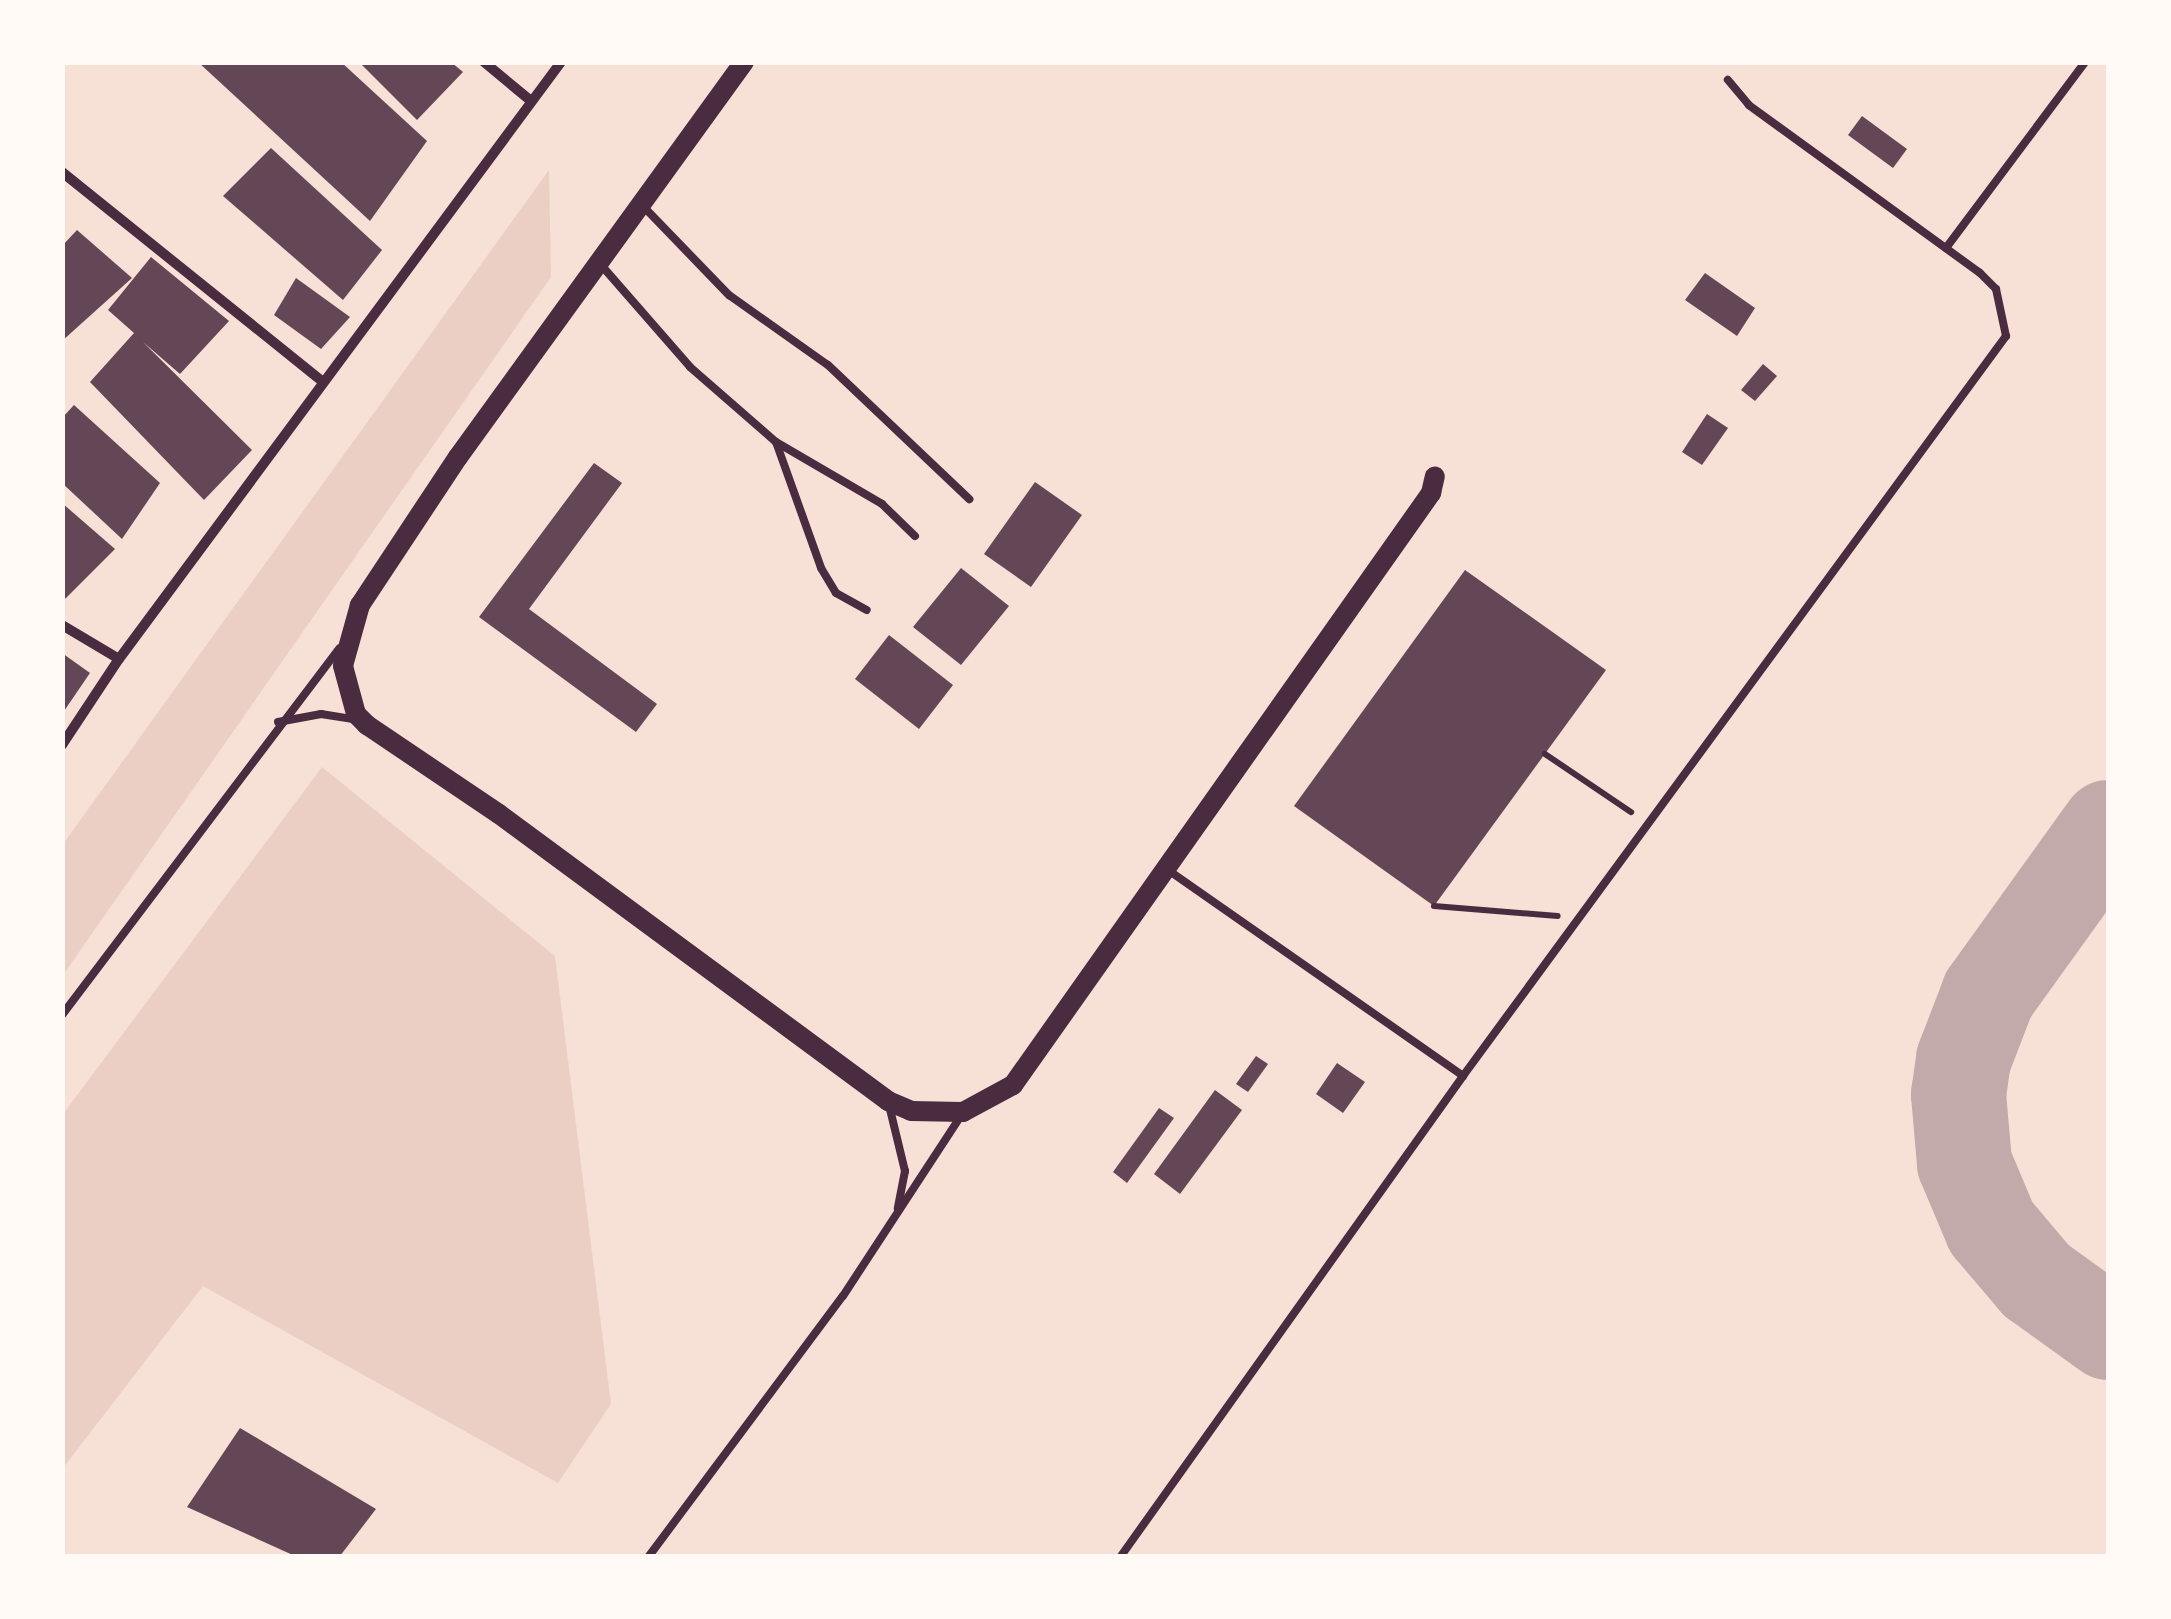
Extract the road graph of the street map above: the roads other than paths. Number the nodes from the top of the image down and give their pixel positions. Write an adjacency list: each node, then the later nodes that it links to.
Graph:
1 (484, 62): 6 (street)
2 (561, 62): 6 (street)
3 (744, 62): 8 (main road)
4 (2085, 62): 9 (lane)
5 (1728, 80): 9 (lane)
6 (531, 101): 11 (street)
7 (62, 172): 11 (street)
8 (641, 204): 10 (main road); 14 (lane)
9 (1946, 248): 25 (lane)
10 (599, 263): 12 (lane); 18 (main road)
11 (322, 382): 19 (street)
12 (776, 442): 15 (lane); 16 (lane)
13 (1435, 476): 23 (main road)
14 (969, 499)
15 (915, 536)
16 (867, 610)
17 (62, 625): 19 (street)
18 (352, 634): 20 (lane); 21 (main road)
19 (119, 659): 22 (street)
20 (278, 722): 21 (lane); 24 (lane)
21 (367, 725): 26 (main road)
22 (62, 745)
23 (1168, 870): 25 (lane); 27 (main road)
24 (62, 1015)
25 (1463, 1076): 30 (lane)
26 (888, 1101): 27 (main road); 28 (lane)
27 (963, 1112): 28 (lane)
28 (843, 1296): 29 (lane)
29 (648, 1556)
30 (1121, 1556)

